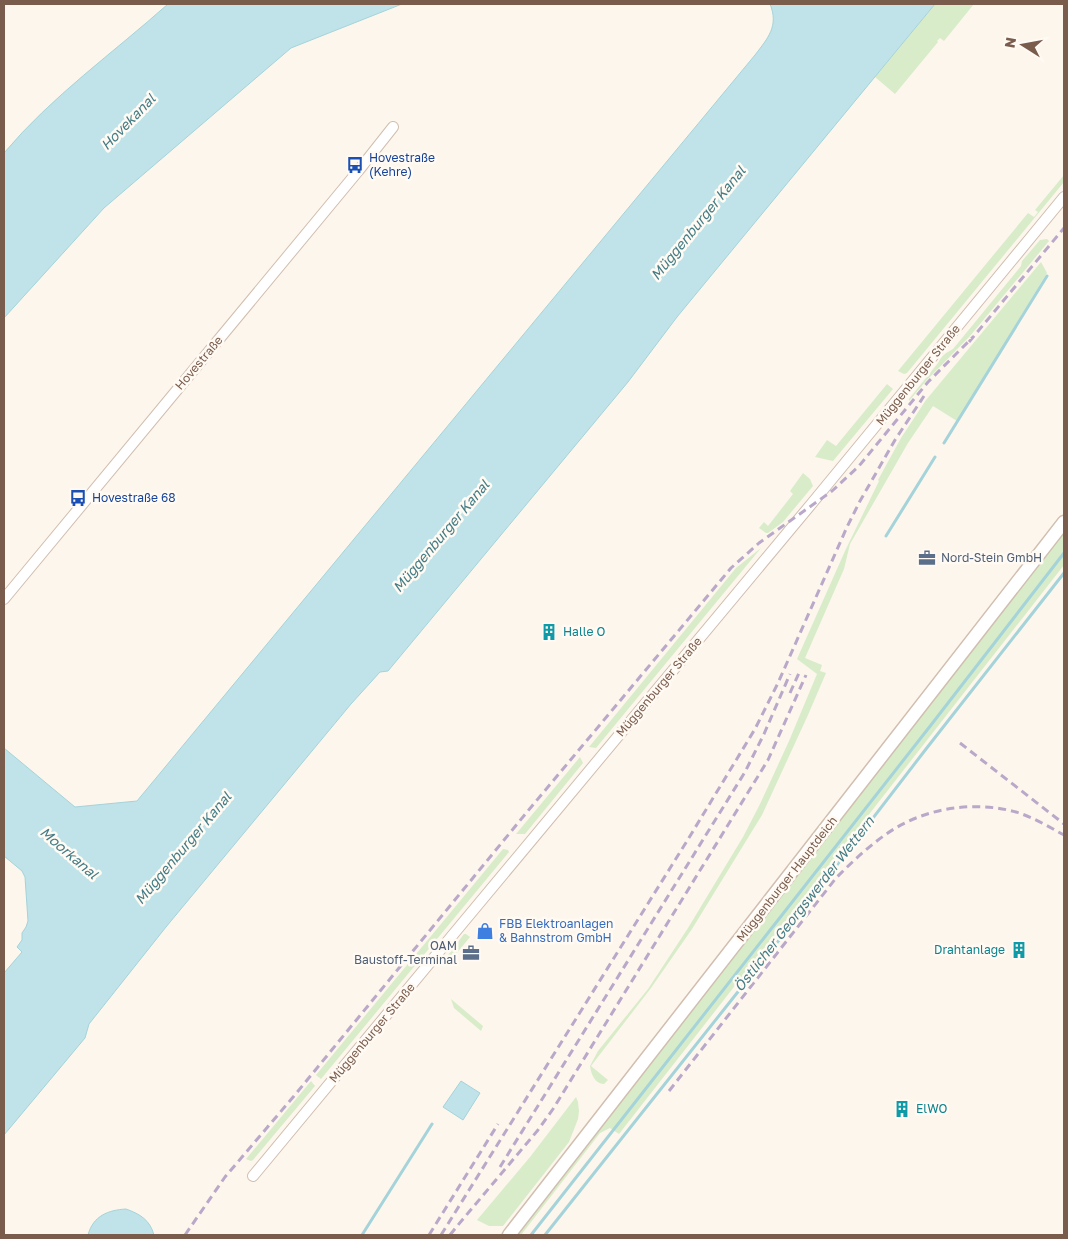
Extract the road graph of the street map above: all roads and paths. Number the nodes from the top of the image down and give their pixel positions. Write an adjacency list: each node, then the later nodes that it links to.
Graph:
1 (393, 127): 4 (street, Hovestraße)
2 (1064, 197): 5 (street, Müggenburger Straße)
3 (1064, 522): 6 (street, Müggenburger Hauptdeich)
4 (4, 598)
5 (253, 1176)
6 (509, 1235)

